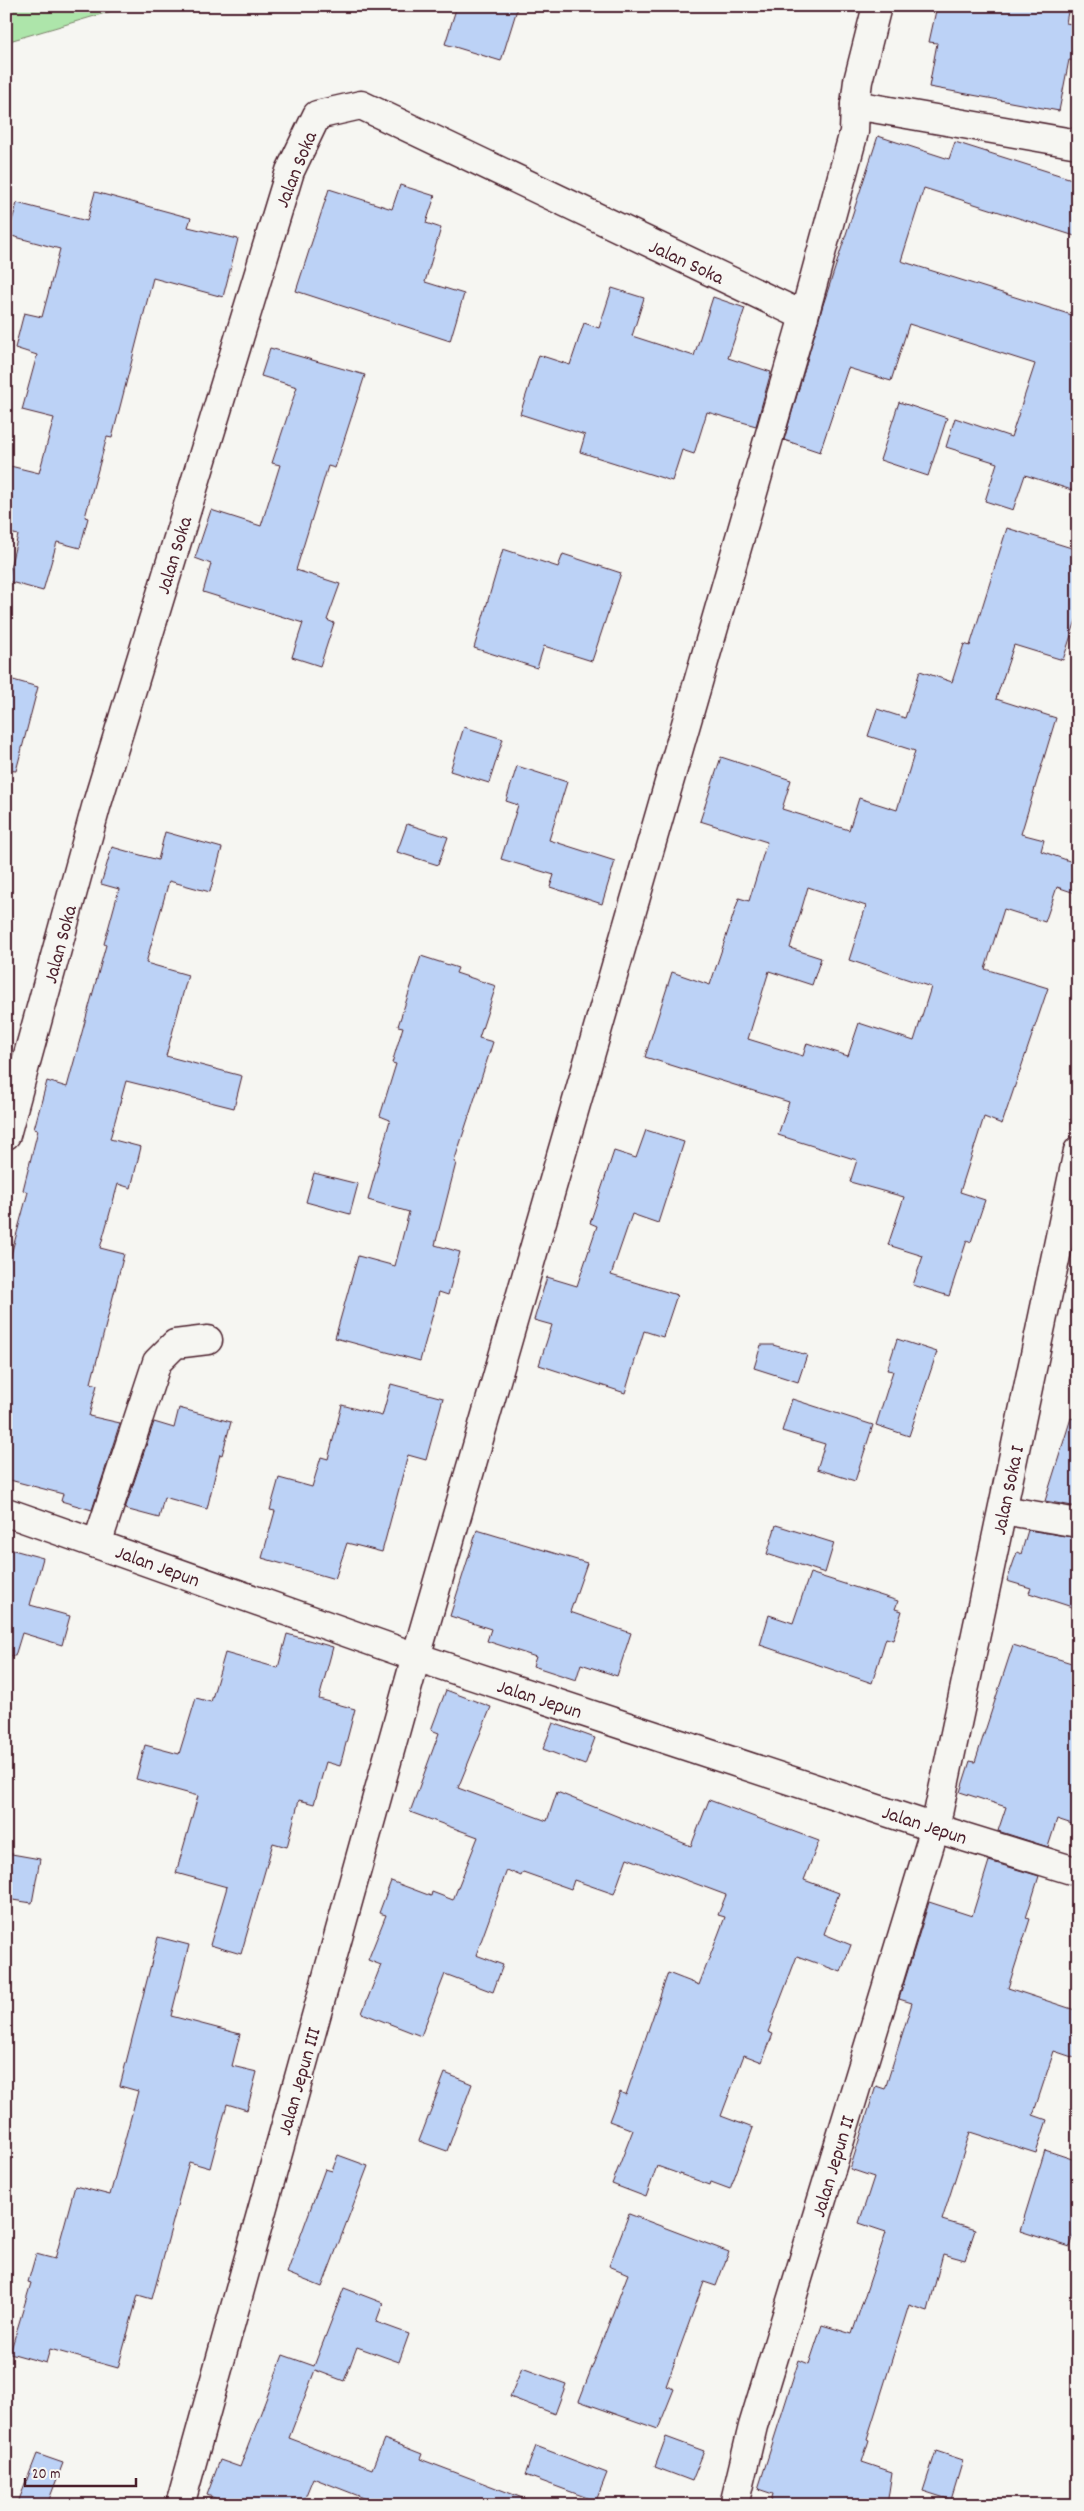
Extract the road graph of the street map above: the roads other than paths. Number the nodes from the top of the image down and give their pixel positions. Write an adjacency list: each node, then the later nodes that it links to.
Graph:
1 (877, 6): 2 (street)
2 (855, 105): 3 (street); 4 (street)
3 (1078, 144)
4 (804, 316): 5 (street, Jalan Soka); 12 (street, Jalan Jepun III)
5 (6, 1135)
6 (1078, 1151): 8 (street, Jalan Soka I)
7 (208, 1340): 11 (street)
8 (1003, 1510): 10 (street); 13 (street, Jalan Soka I)
9 (6, 1512): 11 (street, Jalan Jepun)
10 (1078, 1524)
11 (97, 1544): 12 (street, Jalan Jepun)
12 (416, 1657): 13 (street, Jalan Jepun); 15 (street, Jalan Jepun III)
13 (935, 1828): 14 (street, Jalan Jepun); 16 (street, Jalan Jepun II)
14 (1078, 1872)
15 (180, 2505)
16 (734, 2505)

